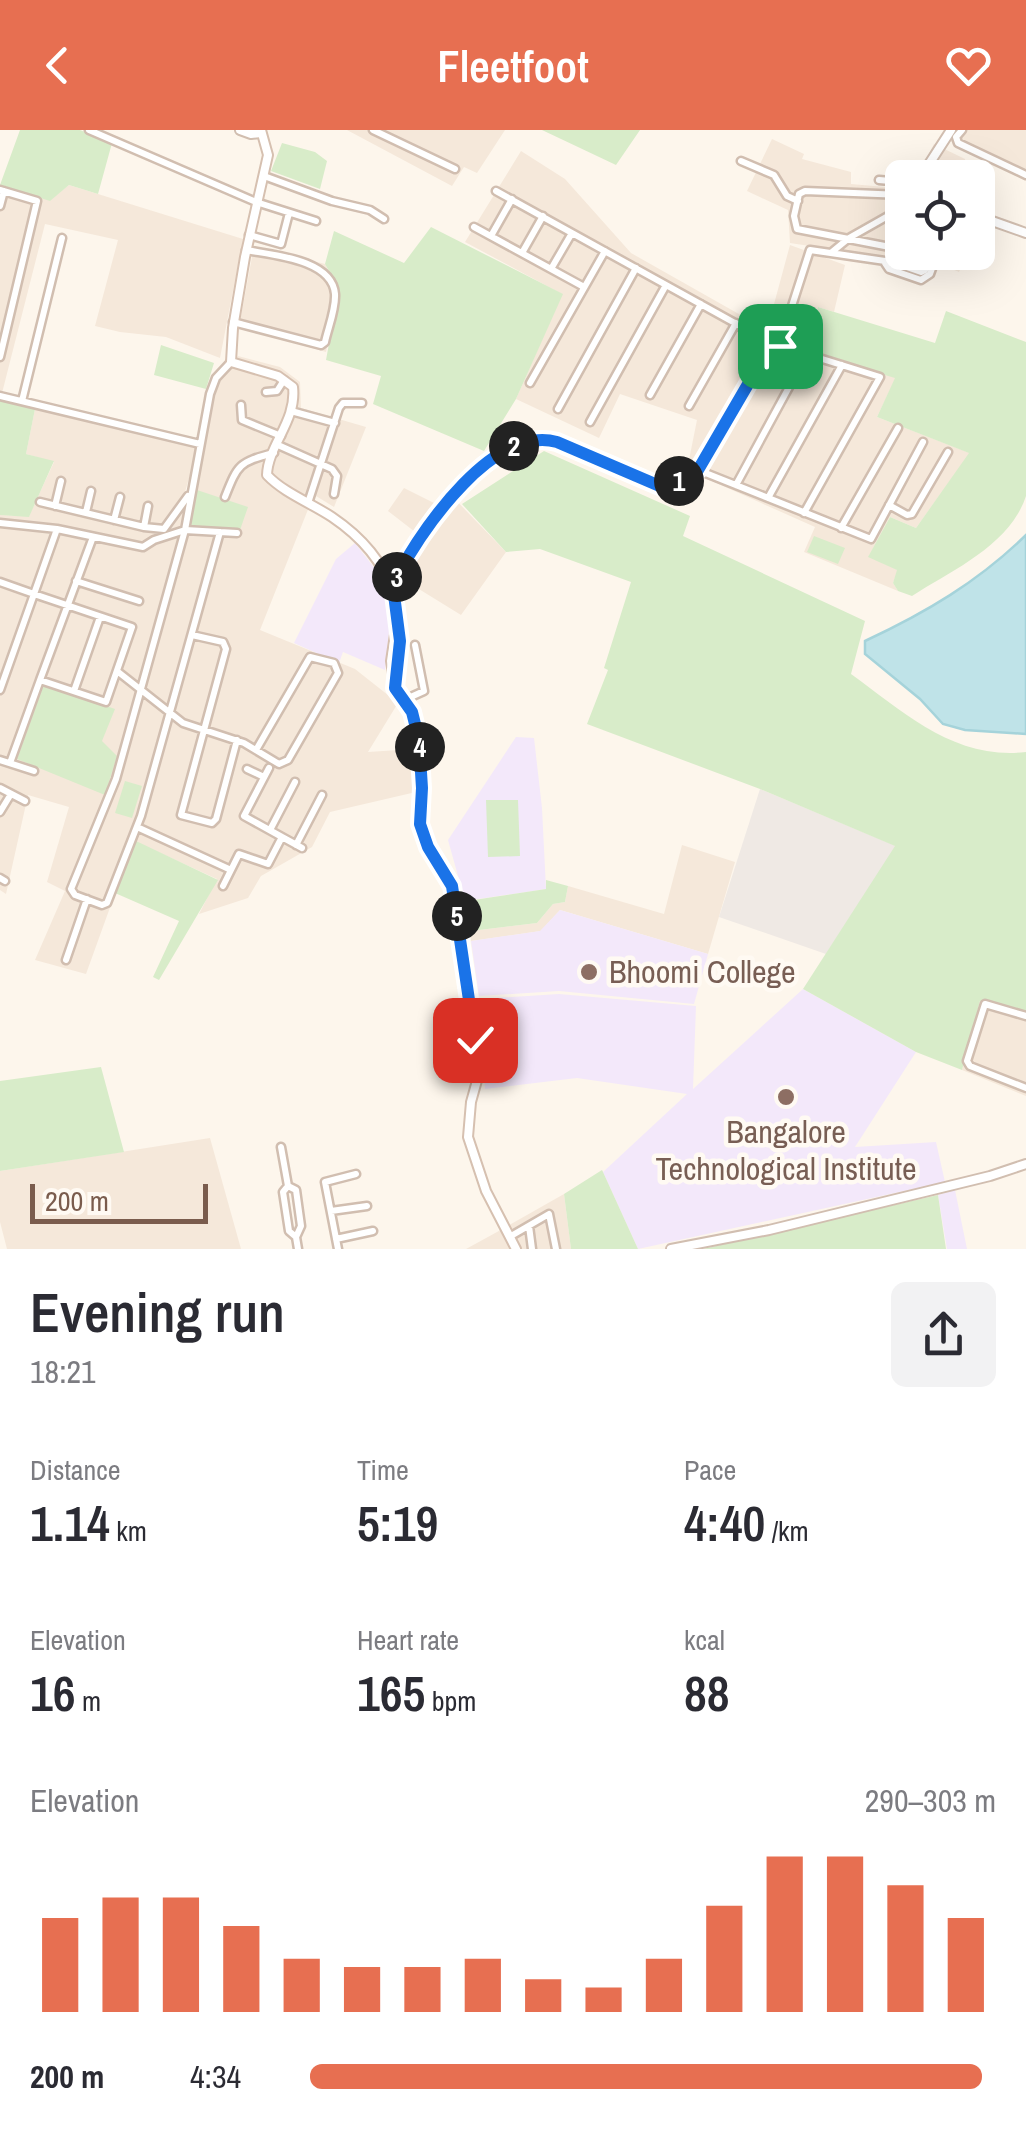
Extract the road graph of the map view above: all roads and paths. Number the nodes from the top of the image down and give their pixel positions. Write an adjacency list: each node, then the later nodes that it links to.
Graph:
1 (90, 130): 19 (street)
2 (240, 130): 6 (main road)
3 (372, 130): 9 (street)
4 (951, 130): 7 (main road)
5 (962, 130): 10 (street)
6 (261, 131): 11 (main road)
7 (932, 160)
8 (741, 162): 18 (street)
9 (455, 168)
10 (1026, 175)
11 (264, 176): 19 (main road); 24 (street)
12 (879, 180): 13 (street)
13 (885, 181)
14 (2, 191): 20 (street); 48 (street)
15 (496, 191): 17 (street)
16 (885, 194): 18 (street)
17 (512, 199): 22 (street); 31 (street)
18 (798, 200): 33 (street)
19 (256, 202): 21 (street); 30 (main road)
20 (0, 206)
21 (289, 213): 25 (street); 30 (street)
22 (543, 216): 28 (street); 38 (street)
23 (885, 218): 33 (street)
24 (384, 219)
25 (316, 221)
26 (995, 222): 29 (main road)
27 (474, 226): 31 (street)
28 (572, 232): 36 (street); 41 (street)
29 (1026, 233)
30 (249, 235): 35 (main road)
31 (491, 236): 38 (street)
32 (62, 238): 58 (street)
33 (849, 238): 34 (street); 37 (street)
34 (885, 246)
35 (246, 250): 45 (main road); 45 (street)
36 (605, 251): 40 (street); 43 (street)
37 (831, 252): 39 (street); 47 (street)
38 (522, 253): 41 (street)
39 (885, 262)
40 (636, 268): 42 (street); 62 (street)
41 (551, 269): 43 (street)
42 (666, 284): 44 (street); 64 (street)
43 (584, 287): 54 (street)
44 (701, 304): 46 (street); 56 (street)
45 (234, 322): 51 (main road)
46 (736, 324): 47 (street); 61 (street)
47 (772, 343): 49 (street); 72 (street)
48 (1, 346): 50 (street)
49 (807, 354): 52 (street); 74 (street)
50 (0, 357)
51 (230, 362): 53 (main road); 68 (street)
52 (842, 364): 80 (street); 87 (street)
53 (284, 380): 55 (street); 63 (main road)
54 (530, 383)
55 (266, 392)
56 (650, 395)
57 (0, 396): 58 (street)
58 (22, 401): 68 (street)
59 (362, 403): 65 (street)
60 (241, 405): 69 (street)
61 (689, 406)
62 (558, 409)
63 (291, 411): 65 (street); 69 (main road)
64 (590, 422)
65 (335, 423): 71 (street)
66 (898, 428): 91 (street)
67 (924, 442): 83 (street)
68 (200, 444): 77 (street)
69 (278, 445): 71 (street); 79 (street); 82 (main road)
70 (948, 452): 83 (street)
71 (323, 463): 76 (street); 82 (street)
72 (698, 470): 74 (street); 99 (street)
73 (61, 481): 84 (street)
74 (736, 486): 80 (street)
75 (91, 490): 86 (street)
76 (334, 494)
77 (190, 496): 90 (street); 93 (street)
78 (120, 497): 88 (street)
79 (225, 497)
80 (768, 498): 87 (street)
81 (40, 502): 84 (street)
82 (308, 504): 99 (main road)
83 (890, 505): 91 (street)
84 (55, 506): 86 (street)
85 (148, 506): 90 (street)
86 (86, 512): 88 (street)
87 (804, 513): 91 (street)
88 (114, 520): 90 (street)
89 (0, 523): 92 (street)
90 (144, 527)
91 (841, 528)
92 (58, 530): 96 (street); 100 (street)
93 (184, 530): 94 (street); 96 (street); 109 (street)
94 (220, 532): 95 (street); 104 (street)
95 (237, 533)
96 (93, 537): 97 (street)
97 (76, 580): 101 (street); 102 (street)
98 (0, 584): 100 (street)
99 (393, 587): 111 (main road)
100 (34, 594): 102 (street); 108 (street)
101 (139, 601)
102 (67, 606): 103 (street); 107 (street)
103 (100, 616): 106 (street); 110 (street)
104 (192, 635): 112 (street); 113 (street)
105 (415, 645): 111 (street)
106 (117, 671): 109 (street); 110 (street)
107 (40, 680): 110 (street); 117 (street)
108 (0, 690)
109 (142, 690): 112 (street); 133 (street)
110 (74, 692)
111 (402, 700): 146 (main road)
112 (170, 713): 113 (street); 128 (street)
113 (203, 730): 114 (street); 114 (street)
114 (237, 740): 115 (street)
115 (256, 750): 115 (street)
116 (0, 760): 117 (street)
117 (10, 763): 120 (street)
118 (269, 768): 121 (street)
119 (247, 769): 121 (street)
120 (34, 770)
121 (264, 778): 129 (street)
122 (295, 782): 129 (street)
123 (0, 788): 124 (street)
124 (11, 794): 126 (street); 127 (street)
125 (322, 795): 130 (street)
126 (25, 802)
127 (0, 812)
128 (137, 826): 131 (street); 133 (street)
129 (270, 830): 130 (street)
130 (282, 837): 131 (street)
131 (231, 870): 132 (street)
132 (223, 886)
133 (87, 899): 134 (street)
134 (66, 960)
135 (1026, 1016): 136 (street)
136 (1026, 1088)
137 (281, 1147): 140 (street)
138 (1026, 1164): 153 (main road)
139 (356, 1174): 142 (street)
140 (288, 1186): 145 (street); 145 (street)
141 (367, 1206): 142 (street)
142 (332, 1211): 147 (street)
143 (529, 1226): 146 (street); 151 (street); 152 (street)
144 (373, 1231): 147 (street)
145 (296, 1236): 148 (street)
146 (512, 1236): 150 (main road)
147 (336, 1239): 149 (street)
148 (298, 1249)
149 (338, 1249)
150 (516, 1249)
151 (532, 1249)
152 (556, 1249)
153 (670, 1249)

